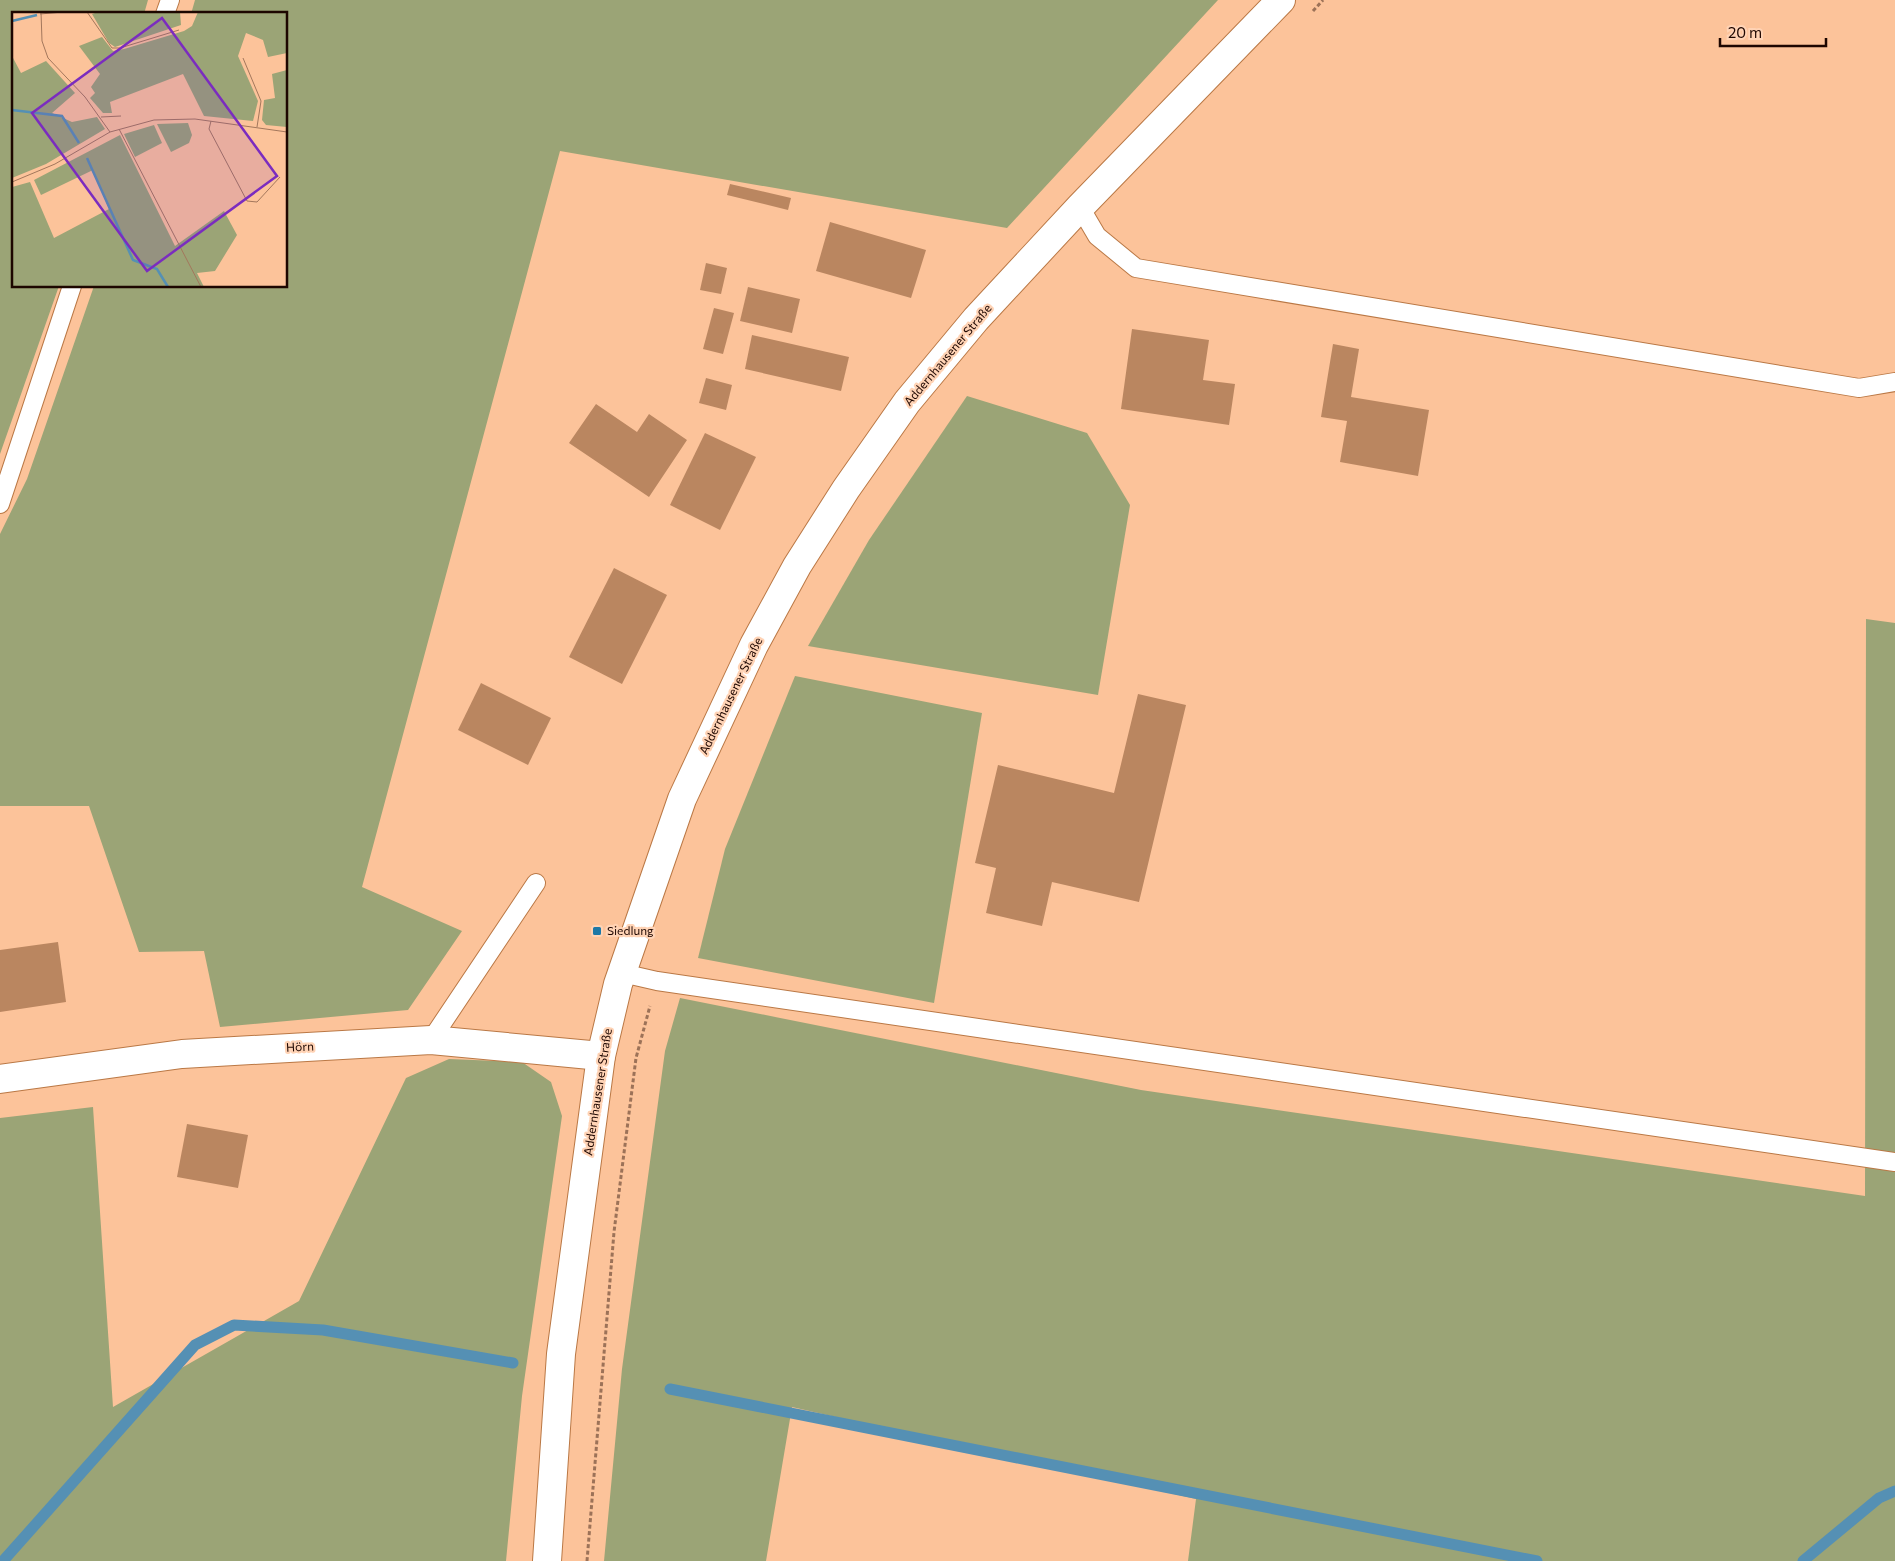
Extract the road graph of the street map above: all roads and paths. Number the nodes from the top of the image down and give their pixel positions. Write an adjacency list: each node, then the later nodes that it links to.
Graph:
1 (170, 0): 4 (lane)
2 (1281, 0): 6 (street, Addernhausener Straße)
3 (1323, 0): 5 (path)
4 (166, 12)
5 (1309, 14)
6 (1080, 207): 8 (lane); 11 (street, Addernhausener Straße)
7 (71, 288): 9 (lane)
8 (1895, 382)
9 (0, 504)
10 (536, 882): 13 (lane)
11 (622, 974): 12 (lane); 14 (street, Addernhausener Straße)
12 (657, 981): 16 (lane); 18 (path)
13 (431, 1040): 14 (street, Hörn); 15 (street, Hörn)
14 (601, 1056): 17 (street, Addernhausener Straße)
15 (0, 1080)
16 (1895, 1162)
17 (547, 1561)
18 (587, 1561)

